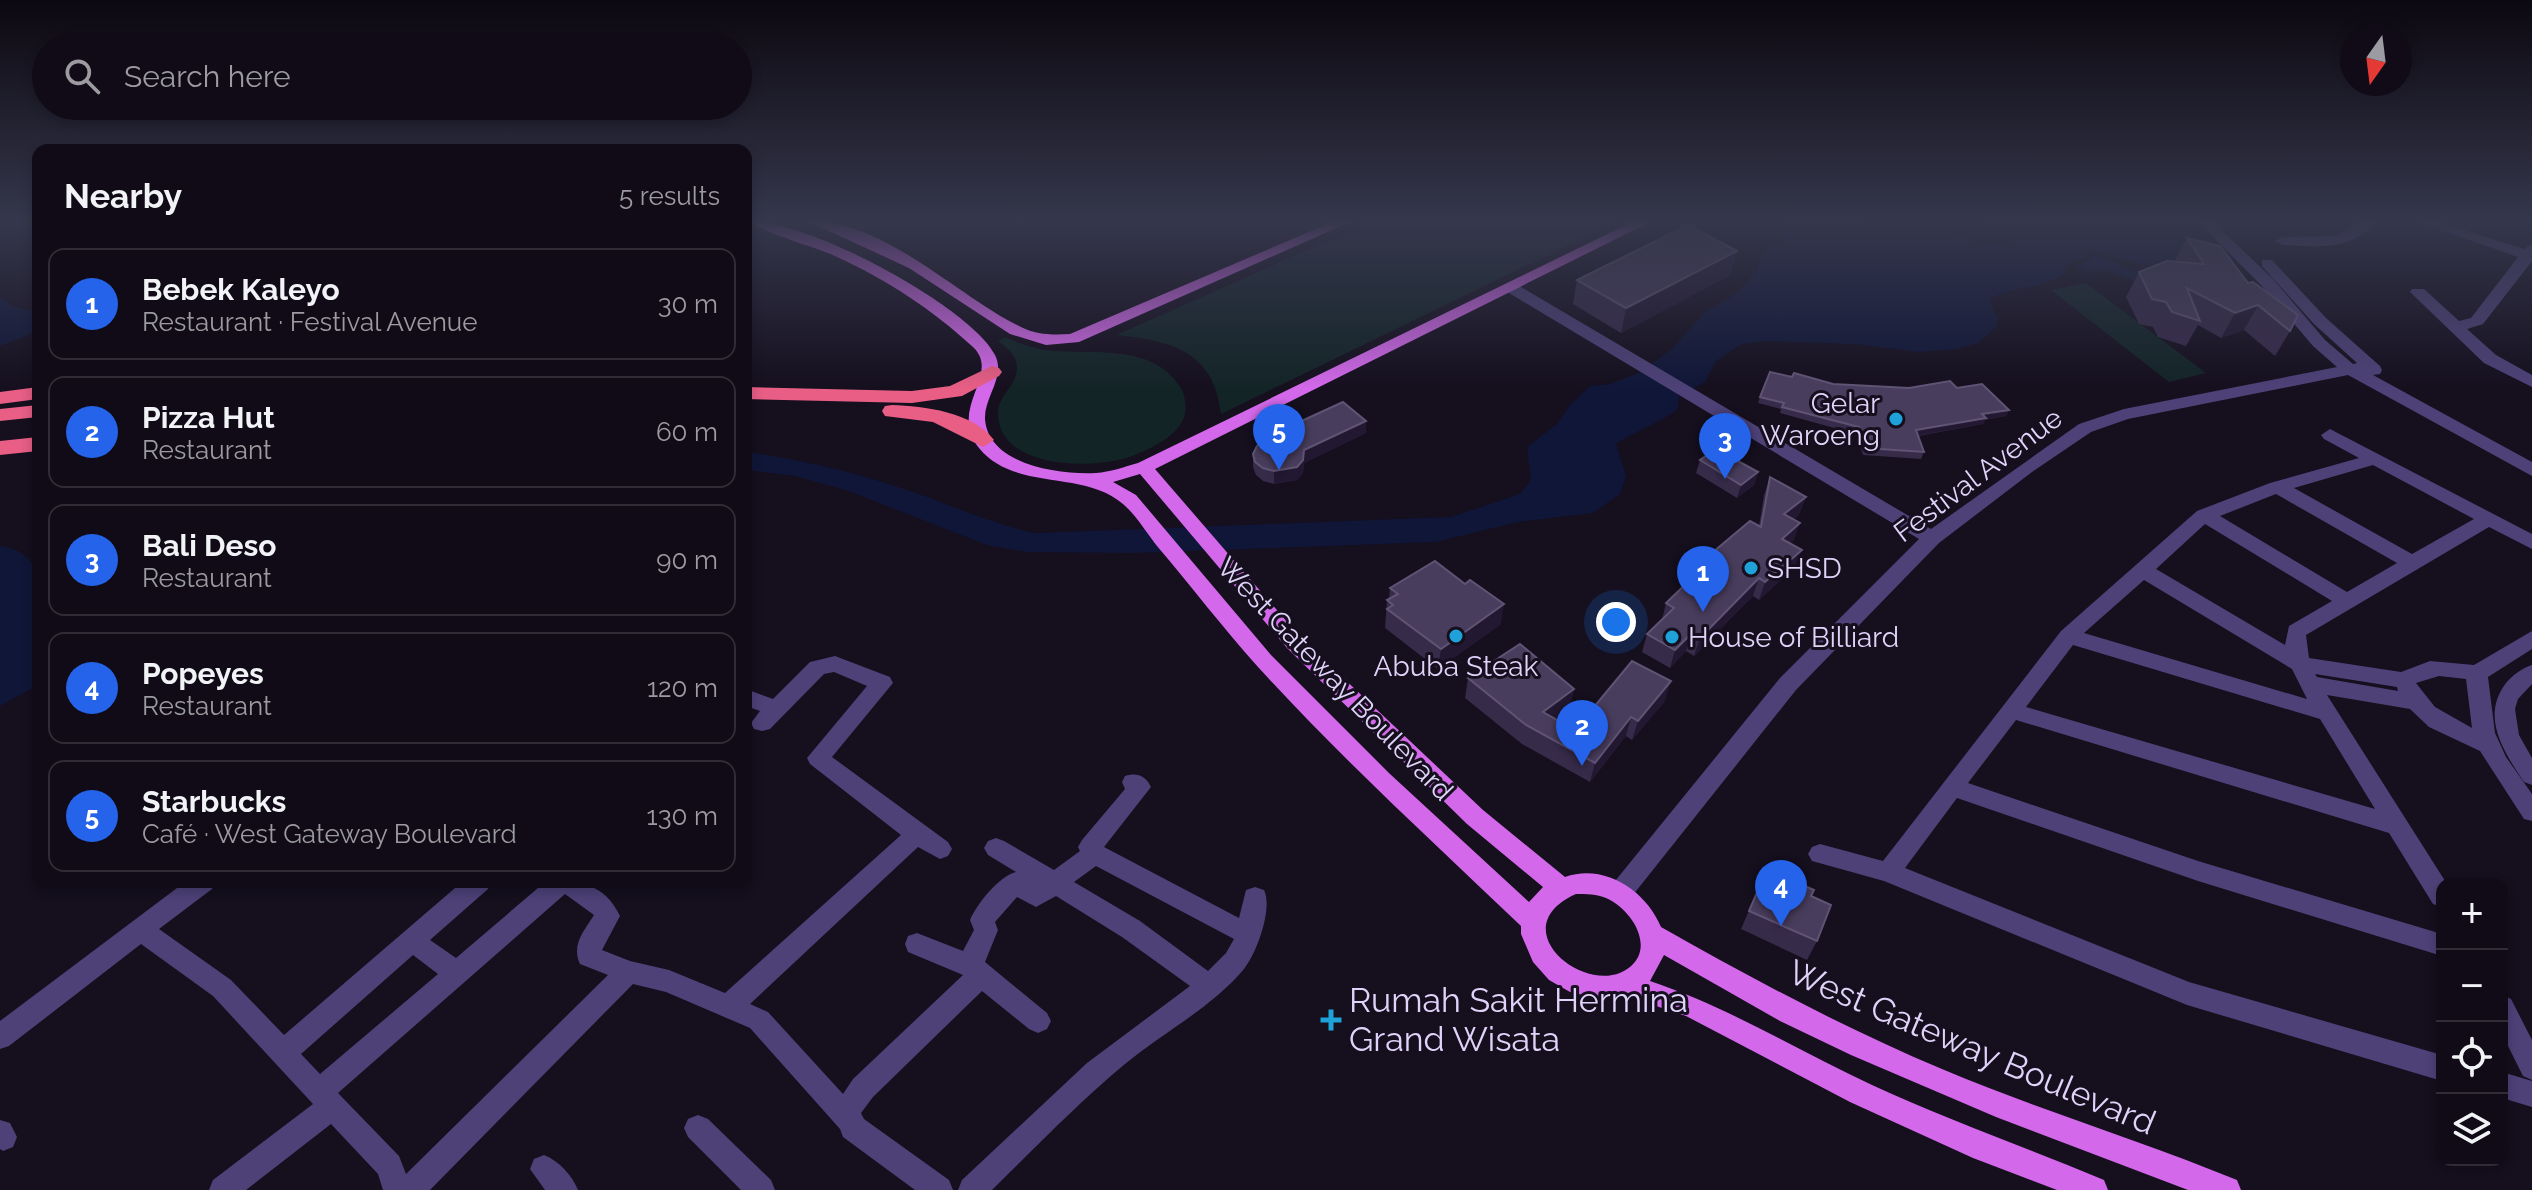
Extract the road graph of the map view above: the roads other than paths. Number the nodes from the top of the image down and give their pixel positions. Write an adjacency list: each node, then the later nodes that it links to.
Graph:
1 (886, 279): 12 (main road)
2 (935, 279): 3 (main road)
3 (1213, 279)
4 (1527, 279): 8 (main road)
5 (2263, 279): 11 (street)
6 (2281, 279): 11 (street)
7 (2511, 279): 10 (street)
8 (1510, 287): 28 (main road); 34 (street)
9 (2418, 292): 10 (street)
10 (2454, 328): 13 (street)
11 (2358, 367): 26 (street); 29 (street); 34 (street, Festival Avenue)
12 (992, 372): 14 (highway); 23 (main road)
13 (2532, 382)
14 (752, 393)
15 (32, 394): 16 (highway)
16 (0, 398)
17 (752, 407): 23 (highway)
18 (32, 412): 19 (highway)
19 (0, 415)
20 (32, 426): 21 (highway)
21 (0, 429)
22 (2330, 435): 27 (street)
23 (983, 440): 30 (main road)
24 (32, 445): 25 (highway)
25 (0, 448)
26 (2532, 457)
27 (2375, 459): 31 (street); 33 (street)
28 (1144, 467): 30 (main road); 41 (main road, West Gateway Boulevard)
29 (2532, 470)
30 (1095, 480): 42 (main road, West Gateway Boulevard)
31 (2277, 487): 32 (street); 36 (street)
32 (2204, 515): 37 (street); 38 (street)
33 (2488, 519): 35 (street); 36 (street)
34 (1932, 538): 70 (street, Festival Avenue)
35 (2532, 542)
36 (2414, 564): 38 (street)
37 (2143, 570): 39 (street); 45 (street)
38 (2347, 601): 45 (street)
39 (2068, 636): 49 (street); 50 (street)
40 (2532, 639): 43 (street)
41 (1294, 643): 42 (main road); 64 (main road, West Gateway Boulevard)
42 (1264, 660): 72 (main road, West Gateway Boulevard)
43 (2477, 673): 46 (street); 51 (street)
44 (2532, 673): 52 (street)
45 (2304, 674): 46 (street); 47 (street); 50 (street)
46 (2404, 680): 47 (street)
47 (2412, 701): 51 (street)
48 (752, 702): 57 (street)
49 (2012, 711): 54 (street); 56 (street)
50 (2327, 713): 56 (street)
51 (2486, 744): 55 (street)
52 (2532, 776)
53 (1133, 782): 60 (street)
54 (1952, 787): 62 (street); 77 (street)
55 (2532, 812)
56 (2399, 826): 65 (street)
57 (917, 834): 59 (street); 84 (street)
58 (996, 848): 63 (street)
59 (940, 849)
60 (1095, 854): 63 (street); 74 (street)
61 (1820, 854): 62 (street)
62 (1888, 872): 89 (street)
63 (1055, 882): 79 (street); 83 (street)
64 (1560, 887): 70 (main road); 72 (main road)
65 (2436, 887)
66 (196, 888): 73 (street)
67 (472, 888): 76 (street)
68 (557, 888): 81 (street)
69 (573, 888): 80 (street)
70 (1620, 893): 75 (main road)
71 (1255, 897): 74 (street)
72 (1533, 921): 82 (main road)
73 (142, 931): 87 (street); 88 (street)
74 (1249, 935): 83 (street)
75 (1653, 935): 82 (main road); 105 (main road, West Gateway Boulevard)
76 (412, 941): 81 (street); 88 (street)
77 (2436, 943)
78 (917, 944): 79 (street)
79 (975, 970): 86 (street); 94 (street)
80 (628, 972): 84 (street); 99 (street)
81 (457, 973): 93 (street)
82 (1625, 984): 104 (main road)
83 (1209, 986): 103 (street)
84 (729, 1006): 94 (street)
85 (2508, 1019): 90 (street)
86 (1038, 1021)
87 (3, 1027)
88 (284, 1052): 93 (street)
89 (2436, 1066)
90 (2532, 1067)
91 (2508, 1087): 92 (street)
92 (2532, 1094)
93 (324, 1100): 97 (street); 98 (street)
94 (847, 1119): 102 (street)
95 (698, 1128): 101 (street)
96 (544, 1169): 100 (street)
97 (223, 1190)
98 (397, 1190)
99 (410, 1190)
100 (564, 1190)
101 (761, 1190)
102 (939, 1190)
103 (972, 1190)
104 (2094, 1190)
105 (2227, 1190)

